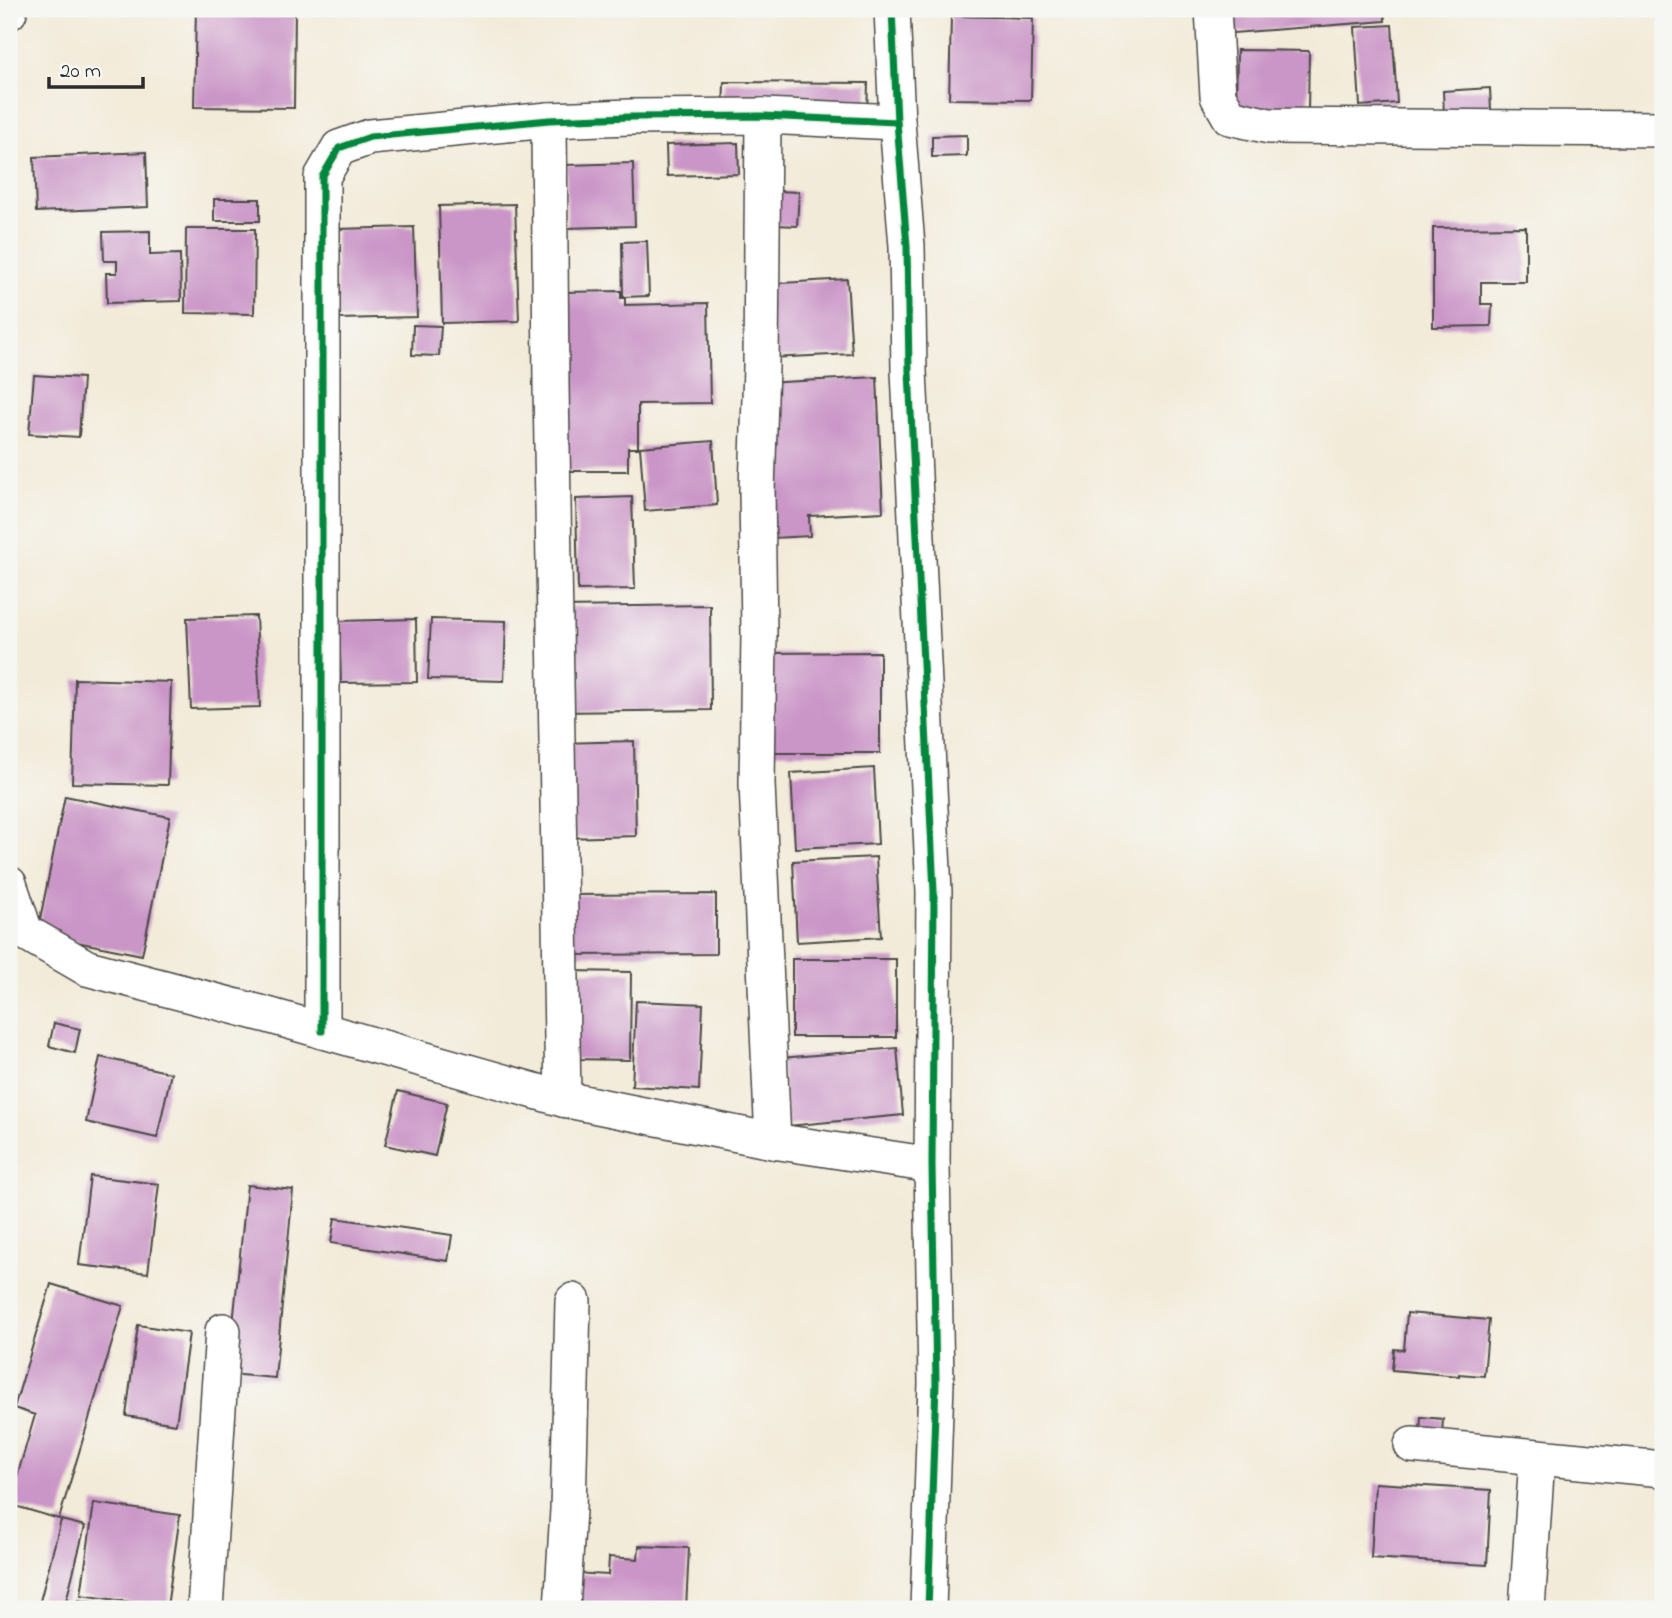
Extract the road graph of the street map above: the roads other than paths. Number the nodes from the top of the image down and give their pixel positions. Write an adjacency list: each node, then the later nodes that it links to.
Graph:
1 (892, 9): 5 (street)
2 (1213, 9): 6 (street)
3 (763, 116): 4 (street); 5 (street); 10 (street)
4 (549, 120): 8 (street); 9 (street)
5 (897, 122): 11 (street)
6 (1663, 129)
7 (9, 884): 8 (street)
8 (322, 1031): 9 (street)
9 (563, 1100): 10 (street)
10 (774, 1140): 11 (street)
11 (932, 1165): 19 (street)
12 (573, 1301): 18 (street)
13 (223, 1331): 17 (street)
14 (1412, 1445): 15 (street)
15 (1537, 1458): 16 (street); 20 (street)
16 (1663, 1469)
17 (205, 1609)
18 (562, 1609)
19 (928, 1609)
20 (1527, 1609)

